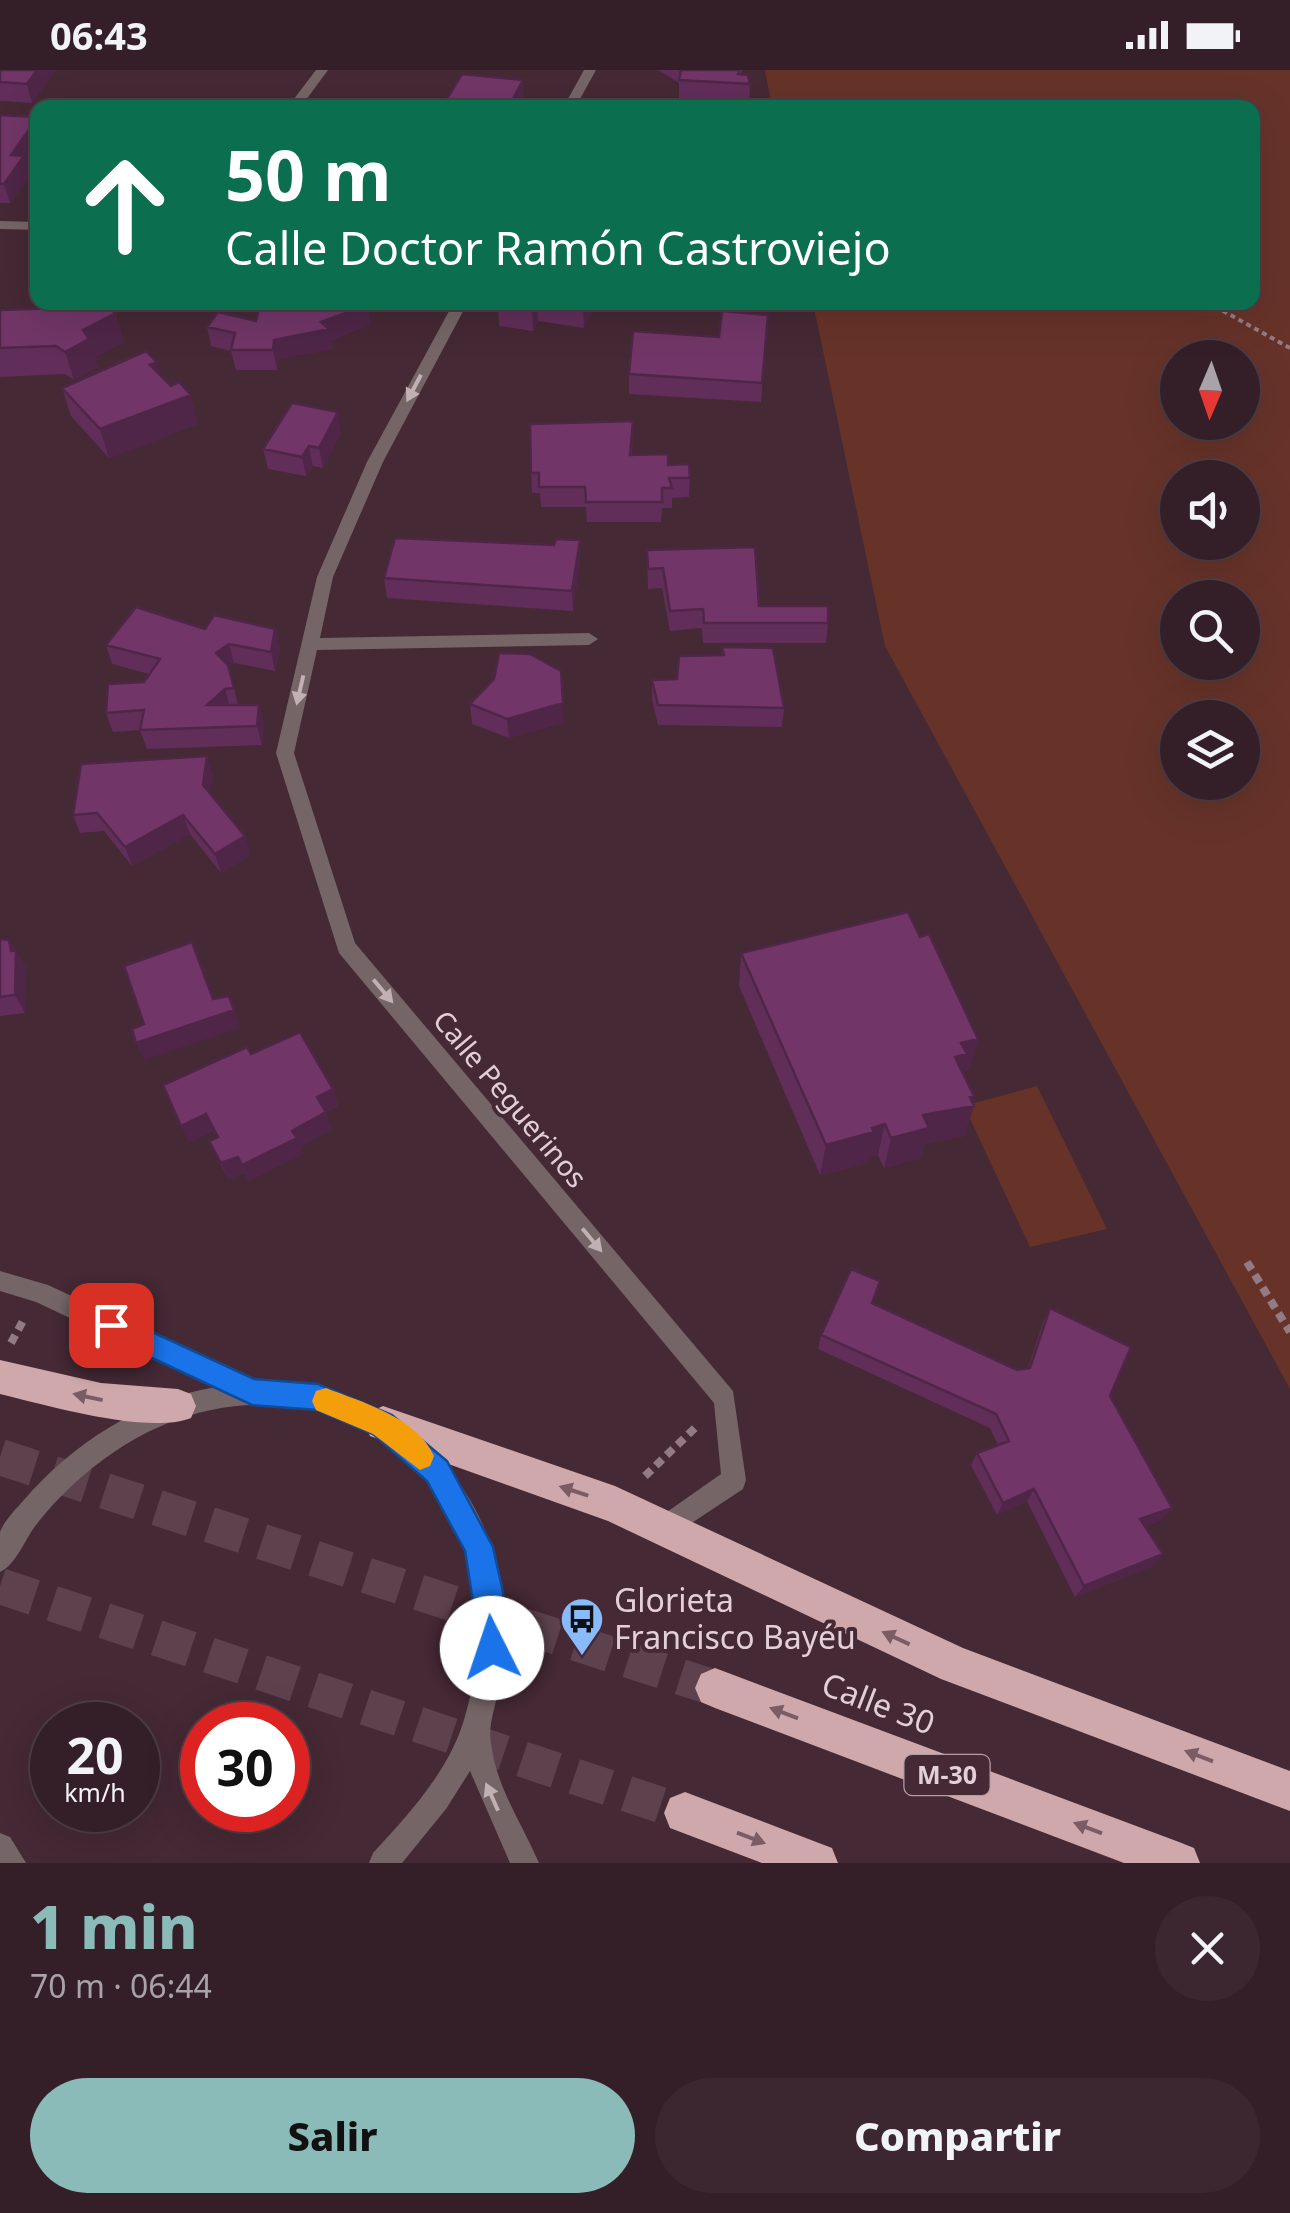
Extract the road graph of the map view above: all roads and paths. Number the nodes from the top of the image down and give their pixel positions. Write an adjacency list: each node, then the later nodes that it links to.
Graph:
1 (322, 70): 3 (street)
2 (590, 70): 4 (street)
3 (299, 100)
4 (573, 100)
5 (0, 225): 6 (street)
6 (30, 226)
7 (457, 310): 11 (street, Calle Peguerinos, one-way to 11)
8 (1221, 310): 9 (path)
9 (1290, 348)
10 (589, 639): 11 (street)
11 (310, 644): 18 (street, Calle Peguerinos, one-way to 18)
12 (1248, 1262): 15 (path)
13 (0, 1281): 14 (street)
14 (40, 1292): 16 (path); 17 (street)
15 (1290, 1332)
16 (4, 1362): 19 (highway, one-way to 16)
17 (252, 1392): 19 (street); 20 (street)
18 (725, 1399): 21 (path); 22 (street)
19 (178, 1406): 23 (street)
20 (383, 1424): 21 (highway, one-way to 20); 25 (street)
21 (615, 1505): 22 (highway)
22 (663, 1530): 26 (highway, one-way to 22)
23 (0, 1559)
24 (715, 1688): 33 (highway, Calle 30 / M-30, one-way to 24)
25 (476, 1726): 30 (street); 31 (street, one-way to 25)
26 (1290, 1790)
27 (684, 1813): 32 (highway, one-way to 32)
28 (0, 1847): 29 (street)
29 (12, 1863)
30 (383, 1863)
31 (525, 1863)
32 (816, 1863)
33 (1179, 1863)

